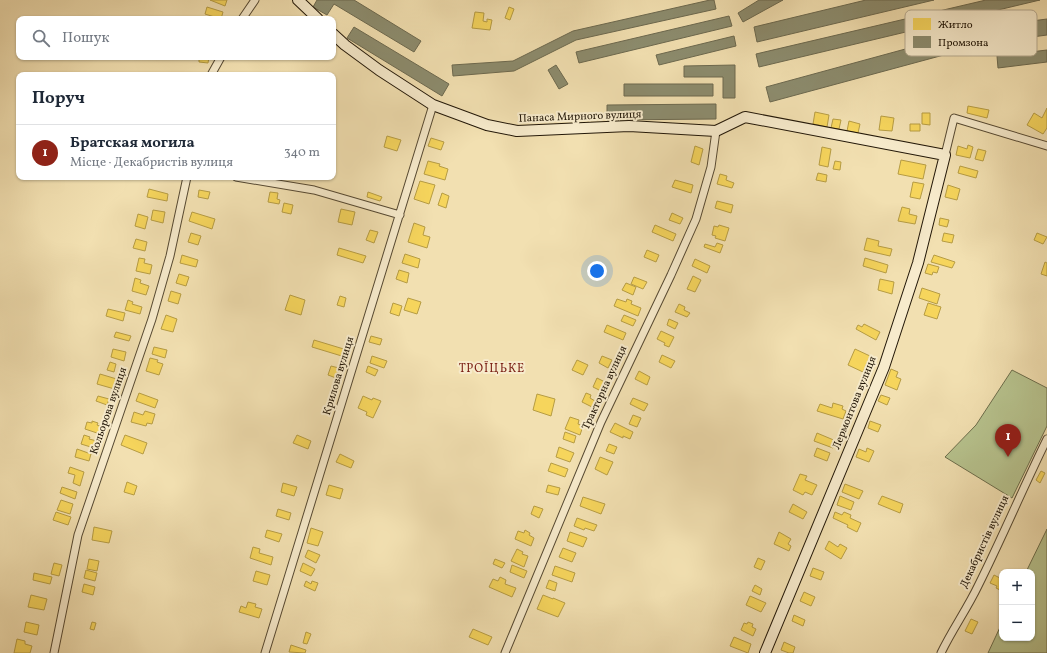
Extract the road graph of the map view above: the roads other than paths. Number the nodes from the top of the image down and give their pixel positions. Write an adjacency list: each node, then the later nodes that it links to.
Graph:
1 (255, 0): 3 (street)
2 (298, 0): 4 (street)
3 (244, 16)
4 (315, 16)
5 (336, 37): 8 (street, Панаса Мирного вулиця)
6 (219, 60): 7 (street)
7 (213, 72)
8 (433, 105): 9 (street, Панаса Мирного вулиця); 14 (street, Крилова вулиця)
9 (716, 131): 11 (street, Панаса Мирного вулиця); 18 (street, Тракторна вулиця)
10 (1047, 146): 11 (street)
11 (945, 155): 19 (street, Лермонтова вулиця)
12 (186, 180): 16 (street, Кольорова вулиця)
13 (254, 180): 14 (street)
14 (400, 215): 17 (street, Крилова вулиця)
15 (1047, 439): 20 (street, Декабристів вулиця)
16 (54, 653)
17 (265, 653)
18 (505, 653)
19 (764, 653)
20 (941, 653)

